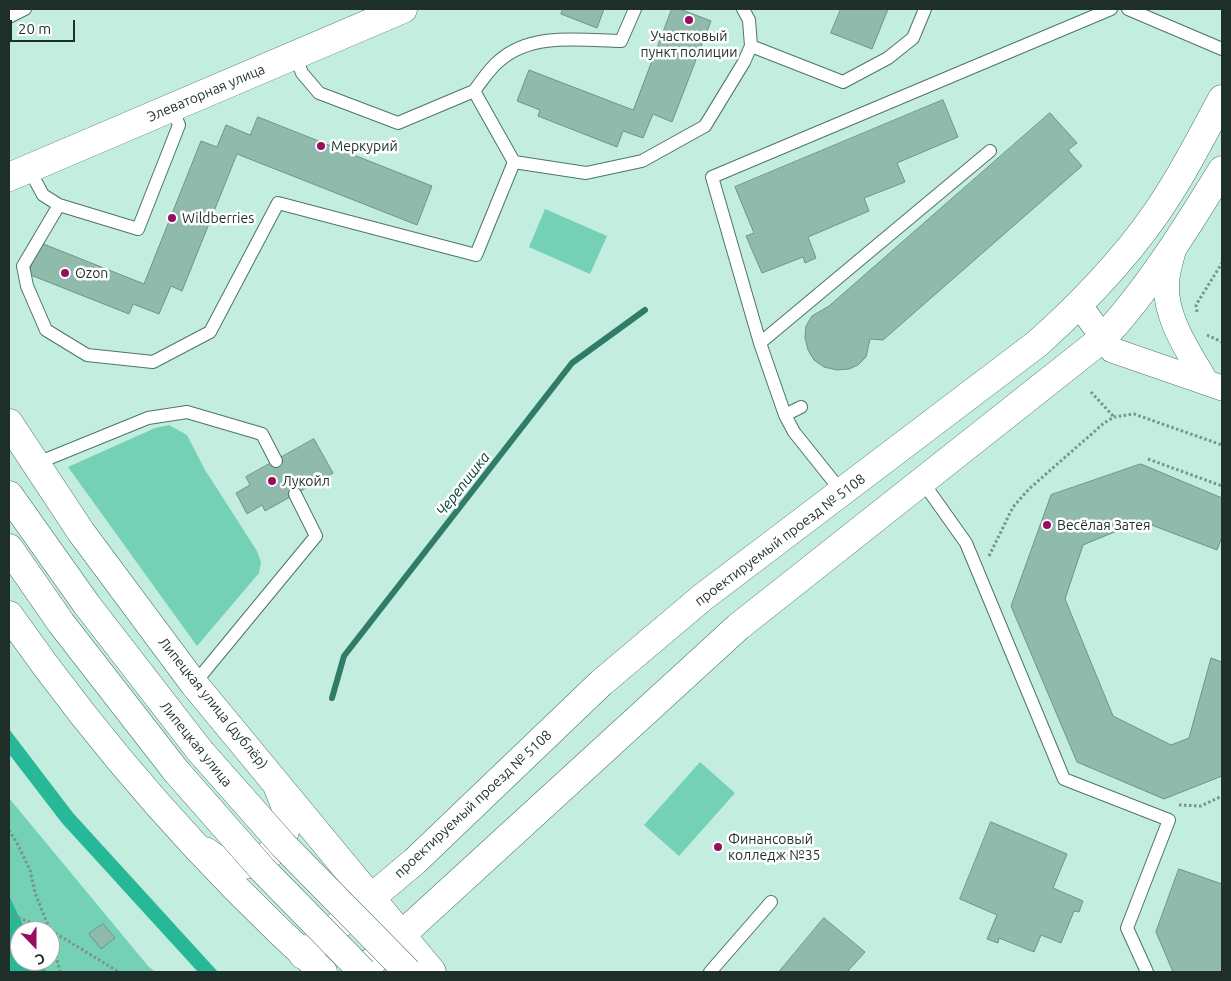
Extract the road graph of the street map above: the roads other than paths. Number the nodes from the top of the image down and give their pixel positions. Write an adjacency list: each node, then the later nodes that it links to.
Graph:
1 (25, 9): 8 (lane)
2 (403, 9): 11 (main road, Элеваторная улица)
3 (635, 9): 12 (lane)
4 (743, 9): 9 (lane)
5 (925, 9): 9 (lane)
6 (1111, 9): 23 (lane)
7 (1128, 9): 10 (lane)
8 (9, 17)
9 (751, 46): 16 (lane)
10 (1222, 49)
11 (295, 55): 12 (lane); 14 (main road, Элеваторная улица)
12 (474, 91): 16 (lane)
13 (1222, 99): 21 (main road, проектируемый проезд № 5108)
14 (172, 108): 18 (main road, Элеваторная улица); 19 (lane)
15 (990, 151): 23 (lane)
16 (514, 162): 19 (lane)
17 (1222, 170): 20 (main road)
18 (19, 173): 19 (lane)
19 (59, 205)
20 (1176, 242): 22 (main road); 24 (street)
21 (1080, 306): 22 (street); 31 (main road, проектируемый проезд № 5108)
22 (1102, 340): 24 (street); 30 (main road)
23 (760, 342): 26 (lane)
24 (1214, 385)
25 (801, 407): 26 (lane)
26 (785, 415): 31 (lane)
27 (9, 423): 29 (main road, Липецкая улица (дублёр))
28 (276, 461): 29 (lane)
29 (35, 464): 36 (main road, Липецкая улица (дублёр))
30 (922, 482): 41 (main road); 47 (lane)
31 (842, 492): 39 (main road, проектируемый проезд № 5108)
32 (296, 494): 36 (lane)
33 (9, 495): 44 (main road, Липецкая улица, bridge)
34 (9, 548): 43 (main road, bridge)
35 (9, 615): 38 (main road)
36 (194, 684): 37 (main road, Липецкая улица (дублёр))
37 (276, 781): 38 (main road); 39 (main road, Липецкая улица (дублёр))
38 (191, 841): 42 (main road)
39 (371, 897): 41 (main road, Липецкая улица (дублёр)); 42 (main road, проектируемый проезд № 5108)
40 (771, 902): 46 (lane)
41 (401, 935): 43 (main road); 45 (main road, Липецкая улица (дублёр))
42 (313, 964)
43 (362, 972)
44 (408, 972)
45 (432, 972)
46 (710, 972)
47 (1147, 972)

